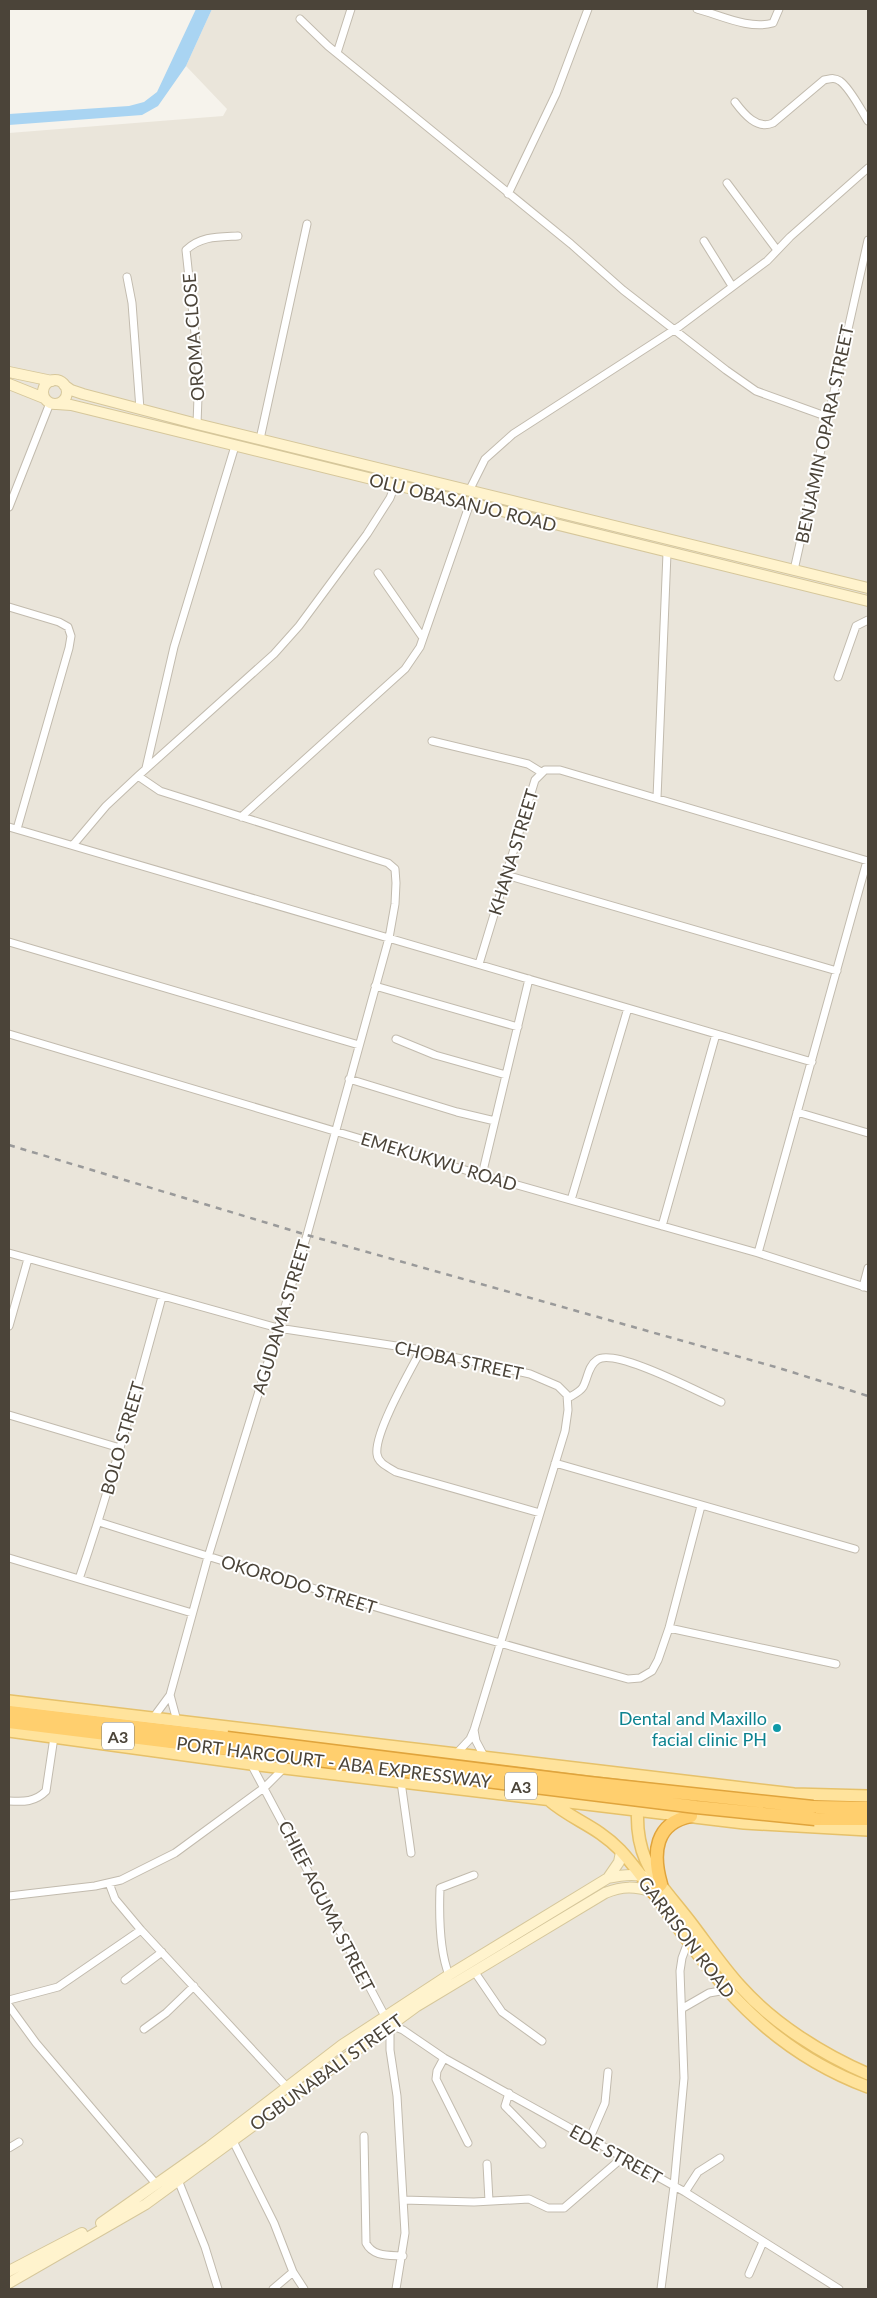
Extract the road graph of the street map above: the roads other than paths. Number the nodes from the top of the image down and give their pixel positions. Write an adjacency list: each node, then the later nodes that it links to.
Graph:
1 (351, 9): 6 (street)
2 (588, 9): 11 (street)
3 (697, 9): 4 (street)
4 (779, 9)
5 (300, 19): 6 (street)
6 (337, 53): 11 (street)
7 (735, 102): 8 (street)
8 (868, 121)
9 (868, 168): 16 (street)
10 (727, 183): 16 (street)
11 (508, 194): 19 (street)
12 (307, 224): 28 (street)
13 (238, 236): 27 (street, OROMA CLOSE)
14 (868, 240): 26 (street, BENJAMIN OPARA STREET)
15 (704, 241): 18 (street)
16 (777, 250): 18 (street)
17 (127, 277): 25 (street)
18 (732, 286): 19 (street)
19 (673, 330): 26 (street); 31 (street)
20 (9, 372): 21 (main road)
21 (52, 381): 23 (main road); 24 (main road)
22 (9, 384): 24 (main road, OLU OBASANJO ROAD)
23 (64, 385): 24 (main road); 25 (main road, OLU OBASANJO ROAD)
24 (50, 402): 29 (main road, OLU OBASANJO ROAD); 33 (street)
25 (140, 409): 27 (main road, OLU OBASANJO ROAD)
26 (828, 417): 35 (street, BENJAMIN OPARA STREET)
27 (197, 424): 28 (main road, OLU OBASANJO ROAD)
28 (260, 439): 31 (main road, OLU OBASANJO ROAD)
29 (235, 446): 30 (main road, OLU OBASANJO ROAD); 44 (street)
30 (395, 485): 32 (main road, OLU OBASANJO ROAD); 44 (street)
31 (470, 489): 35 (main road, OLU OBASANJO ROAD)
32 (470, 503): 34 (main road, OLU OBASANJO ROAD); 41 (street)
33 (9, 507)
34 (667, 553): 38 (main road, OLU OBASANJO ROAD); 47 (street)
35 (794, 570): 37 (main road, OLU OBASANJO ROAD)
36 (378, 573): 41 (street)
37 (868, 588)
38 (868, 601)
39 (9, 607): 50 (street)
40 (868, 620): 42 (street)
41 (423, 638): 48 (street)
42 (838, 677)
43 (432, 741): 45 (street)
44 (146, 769): 46 (street)
45 (541, 772): 47 (street, KHANA STREET); 53 (street, KHANA STREET)
46 (138, 776): 48 (street); 51 (street)
47 (657, 798): 52 (street, KHANA STREET)
48 (241, 817): 54 (street, AGUDAMA STREET)
49 (9, 827): 50 (street)
50 (17, 829): 51 (street)
51 (73, 846): 54 (street)
52 (868, 861): 57 (street)
53 (506, 875): 56 (street, KHANA STREET); 57 (street)
54 (389, 938): 56 (street); 59 (street, AGUDAMA STREET)
55 (9, 942): 65 (street)
56 (479, 964): 58 (street)
57 (837, 971): 66 (street)
58 (529, 979): 60 (street); 61 (street)
59 (376, 986): 61 (street); 65 (street, AGUDAMA STREET)
60 (628, 1008): 63 (street); 74 (street)
61 (518, 1027): 67 (street)
62 (9, 1034): 71 (street, EMEKUKWU ROAD)
63 (716, 1034): 66 (street); 75 (street)
64 (396, 1039): 67 (street)
65 (359, 1046): 68 (street, AGUDAMA STREET)
66 (812, 1062): 69 (street)
67 (506, 1075): 70 (street)
68 (349, 1079): 70 (street); 71 (street, AGUDAMA STREET)
69 (797, 1112): 72 (street); 77 (street)
70 (495, 1121): 73 (street)
71 (335, 1130): 73 (street, EMEKUKWU ROAD); 83 (street, AGUDAMA STREET)
72 (868, 1133)
73 (482, 1175): 74 (street, EMEKUKWU ROAD)
74 (571, 1200): 75 (street, EMEKUKWU ROAD)
75 (662, 1226): 77 (street, EMEKUKWU ROAD)
76 (9, 1253): 78 (street, CHOBA STREET)
77 (758, 1253): 80 (street, EMEKUKWU ROAD)
78 (28, 1259): 81 (street, CHOBA STREET); 82 (street)
79 (868, 1268): 80 (street)
80 (866, 1287)
81 (162, 1297): 83 (street, CHOBA STREET); 88 (street, BOLO STREET)
82 (9, 1326)
83 (278, 1328): 84 (street, CHOBA STREET); 94 (street, AGUDAMA STREET)
84 (421, 1350): 85 (street, CHOBA STREET); 91 (street)
85 (568, 1398): 86 (street); 89 (street)
86 (721, 1402)
87 (9, 1415): 88 (street)
88 (120, 1448): 92 (street, BOLO STREET)
89 (555, 1463): 90 (street); 91 (street)
90 (702, 1506): 93 (street); 98 (street, OKORODO STREET)
91 (540, 1513): 99 (street)
92 (99, 1522): 94 (street, OKORODO STREET); 96 (street, BOLO STREET)
93 (855, 1549)
94 (208, 1557): 97 (street, AGUDAMA STREET); 99 (street, OKORODO STREET)
95 (9, 1558): 96 (street)
96 (79, 1579): 97 (street)
97 (192, 1613): 101 (street, AGUDAMA STREET)
98 (669, 1628): 99 (street, OKORODO STREET); 100 (street)
99 (499, 1643): 107 (street)
100 (836, 1664)
101 (170, 1695): 104 (street); 105 (street)
102 (9, 1701): 104 (main road)
103 (9, 1712): 110 (highway, PORT HARCOURT - ABA EXPRESSWAY / A3)
104 (153, 1718): 105 (main road)
105 (178, 1721): 111 (main road)
106 (9, 1722): 110 (highway, PORT HARCOURT - ABA EXPRESSWAY / A3)
107 (474, 1730): 111 (street); 112 (street)
108 (9, 1731): 109 (main road)
109 (54, 1737): 113 (main road); 121 (street)
110 (227, 1744): 124 (highway, PORT HARCOURT - ABA EXPRESSWAY / A3, bridge)
111 (456, 1754): 112 (main road)
112 (485, 1758): 114 (main road)
113 (252, 1764): 115 (main road); 118 (street, CHIEF AGUMA STREET)
114 (550, 1765): 116 (main road); 120 (main road)
115 (284, 1768): 117 (main road); 118 (street)
116 (640, 1776): 119 (main road); 123 (main road, GARRISON ROAD)
117 (401, 1782): 120 (main road); 128 (street)
118 (265, 1787): 133 (street); 147 (street, CHIEF AGUMA STREET)
119 (868, 1796)
120 (548, 1799): 123 (main road); 129 (main road, GARRISON ROAD)
121 (9, 1801)
122 (868, 1808): 124 (highway, PORT HARCOURT - ABA EXPRESSWAY / A3)
123 (637, 1810): 125 (main road); 134 (main road, GARRISON ROAD)
124 (814, 1813): 126 (highway, PORT HARCOURT - ABA EXPRESSWAY / A3)
125 (691, 1816): 127 (main road); 134 (highway)
126 (868, 1820)
127 (868, 1830)
128 (411, 1852)
129 (621, 1852): 131 (main road, GARRISON ROAD); 132 (main road, OGBUNABALI STREET)
130 (474, 1875): 140 (street)
131 (640, 1875): 132 (main road, OGBUNABALI STREET); 134 (main road, GARRISON ROAD)
132 (608, 1878): 140 (main road, OGBUNABALI STREET)
133 (109, 1883): 135 (street); 136 (street)
134 (657, 1888): 137 (main road, GARRISON ROAD); 139 (main road, OGBUNABALI STREET); 152 (main road, GARRISON ROAD)
135 (9, 1896)
136 (141, 1930): 138 (street); 144 (street)
137 (688, 1942): 143 (main road, GARRISON ROAD); 146 (street)
138 (162, 1952): 141 (street); 142 (street)
139 (474, 1971): 147 (main road, OGBUNABALI STREET); 149 (street)
140 (449, 1975): 147 (main road, OGBUNABALI STREET)
141 (125, 1980)
142 (194, 1986): 148 (street); 153 (street)
143 (726, 1990): 146 (street); 154 (main road, GARRISON ROAD)
144 (9, 2000)
145 (9, 2006): 167 (street)
146 (683, 2008): 168 (street)
147 (387, 2021): 150 (street, EDE STREET); 153 (main road, OGBUNABALI STREET); 158 (main road, OGBUNABALI STREET); 170 (street)
148 (144, 2029)
149 (542, 2041)
150 (444, 2058): 155 (street, EDE STREET); 160 (street)
151 (608, 2072): 157 (street)
152 (868, 2074)
153 (286, 2086): 167 (main road, OGBUNABALI STREET)
154 (868, 2087)
155 (509, 2093): 157 (street, EDE STREET); 161 (street)
156 (364, 2136): 173 (street)
157 (589, 2140): 163 (street, EDE STREET)
158 (233, 2141): 166 (main road, OGBUNABALI STREET); 175 (street)
159 (19, 2142): 162 (street)
160 (468, 2143)
161 (542, 2144)
162 (9, 2148)
163 (622, 2158): 168 (street, EDE STREET); 171 (street)
164 (720, 2158): 169 (street)
165 (487, 2164): 171 (street)
166 (178, 2180): 177 (main road, OGBUNABALI STREET); 178 (street)
167 (157, 2185): 174 (main road, OGBUNABALI STREET)
168 (674, 2186): 169 (street, EDE STREET); 182 (street)
169 (685, 2192): 172 (street, EDE STREET)
170 (404, 2200): 171 (street); 173 (street)
171 (489, 2201)
172 (763, 2242): 176 (street); 183 (street, EDE STREET)
173 (403, 2256): 181 (street)
174 (9, 2271)
175 (293, 2272): 179 (street); 180 (street)
176 (749, 2274)
177 (9, 2283)
178 (218, 2289)
179 (273, 2289)
180 (302, 2289)
181 (396, 2289)
182 (661, 2289)
183 (839, 2289)

